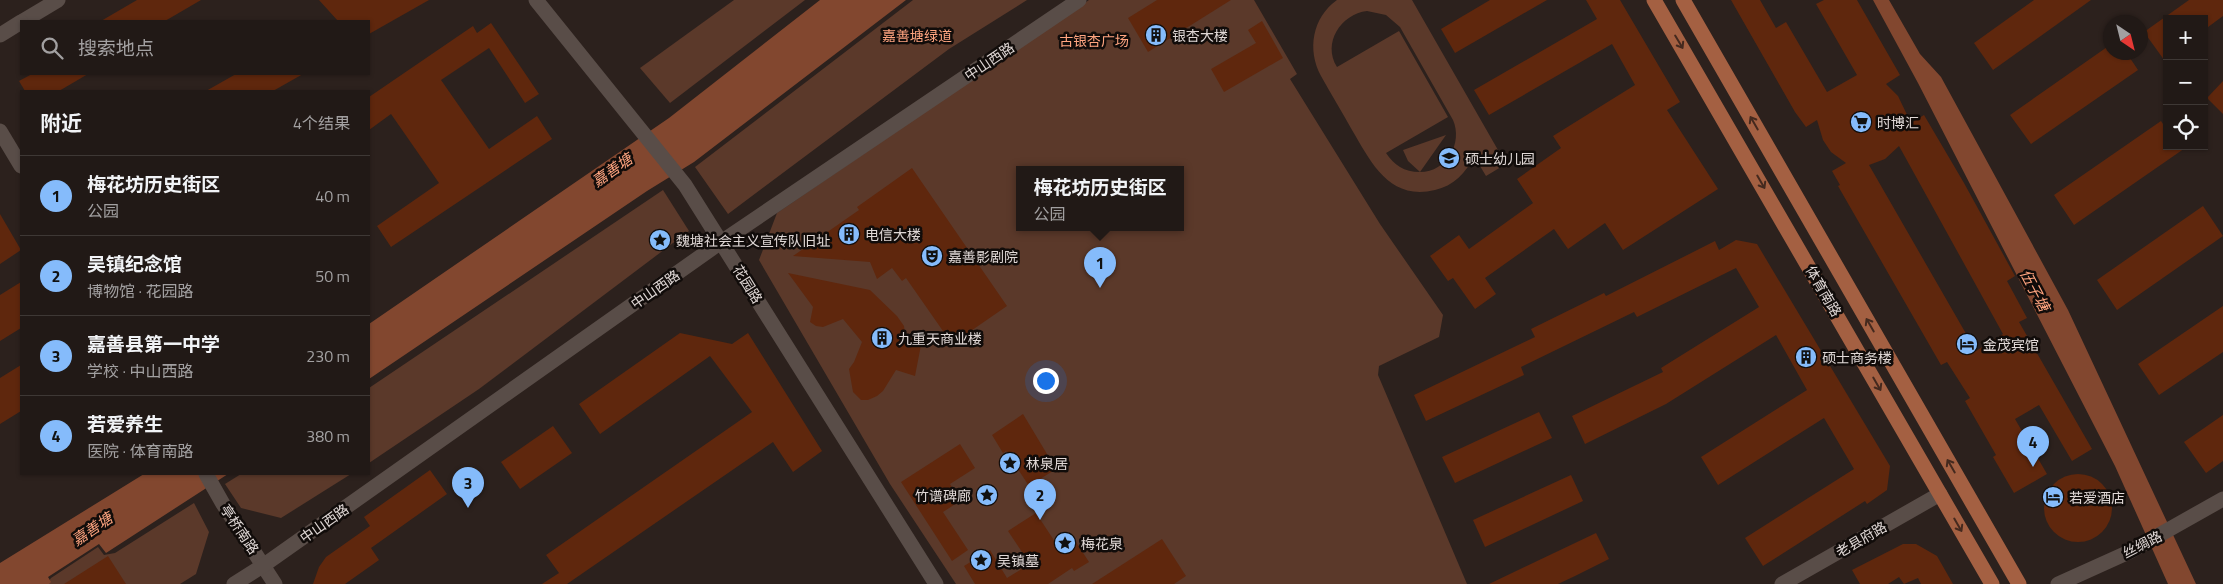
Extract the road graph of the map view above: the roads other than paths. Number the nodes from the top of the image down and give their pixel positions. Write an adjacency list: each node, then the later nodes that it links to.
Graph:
1 (58, 0): 6 (street)
2 (536, 0): 11 (street, 花园路)
3 (1080, 0): 11 (street, 中山西路)
4 (1654, 0): 13 (main road, 体育南路, one-way to 13)
5 (1683, 0): 21 (main road, 体育南路, one-way to 5)
6 (25, 20)
7 (20, 23): 8 (street)
8 (0, 35)
9 (0, 131): 10 (street)
10 (20, 164)
11 (721, 242): 15 (street, 中山西路); 18 (street, 花园路)
12 (207, 475): 15 (street, 亭桥南路)
13 (1940, 494): 19 (street, 老县府路); 20 (main road, 体育南路, one-way to 20)
14 (2223, 499): 22 (street, 丝绸路)
15 (264, 564): 16 (street, 中山西路); 17 (street, 亭桥南路)
16 (234, 584)
17 (275, 584)
18 (936, 584)
19 (1782, 584)
20 (1992, 584)
21 (2018, 584)
22 (2058, 584)

